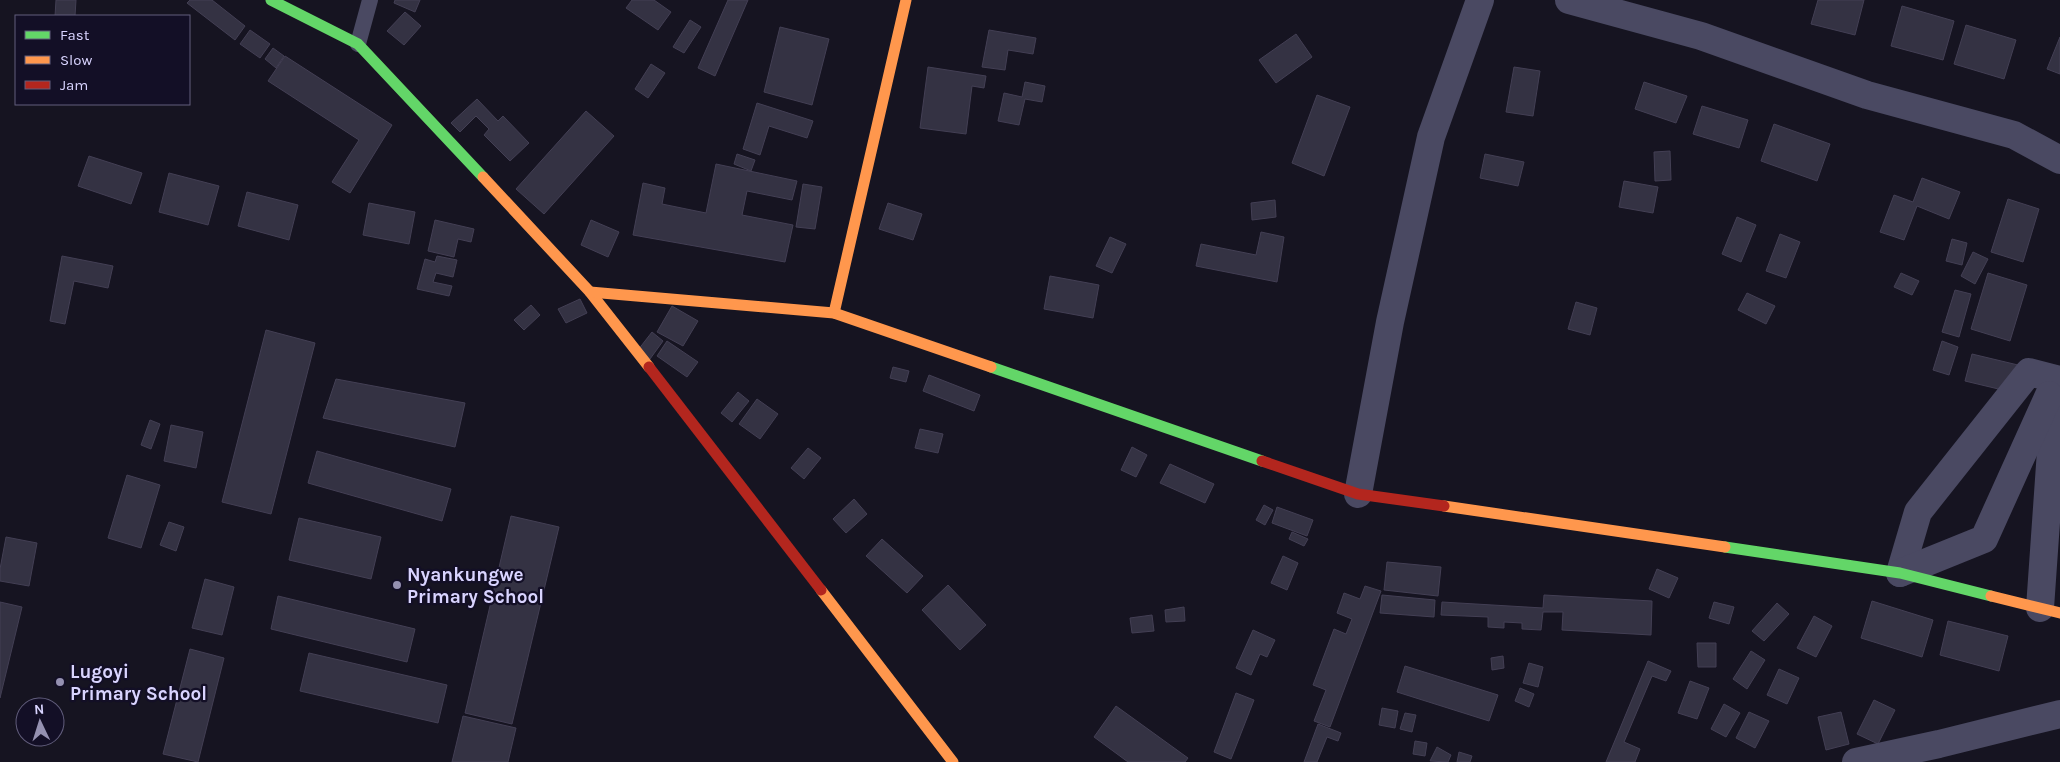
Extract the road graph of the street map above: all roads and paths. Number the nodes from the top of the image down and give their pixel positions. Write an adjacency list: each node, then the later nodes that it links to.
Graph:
1 (271, 0): 6 (street)
2 (370, 0): 6 (lane)
3 (906, 0): 9 (street)
4 (1480, 0): 11 (street)
5 (1569, 0): 7 (street)
6 (358, 44): 8 (street)
7 (2060, 160)
8 (590, 292): 9 (street); 16 (street)
9 (834, 313): 11 (street)
10 (2058, 373): 12 (street); 13 (street); 13 (street)
11 (1358, 494): 13 (street)
12 (2053, 531): 14 (street)
13 (1900, 573): 14 (street)
14 (2050, 610)
15 (2060, 714): 17 (street)
16 (953, 762)
17 (1856, 762)

